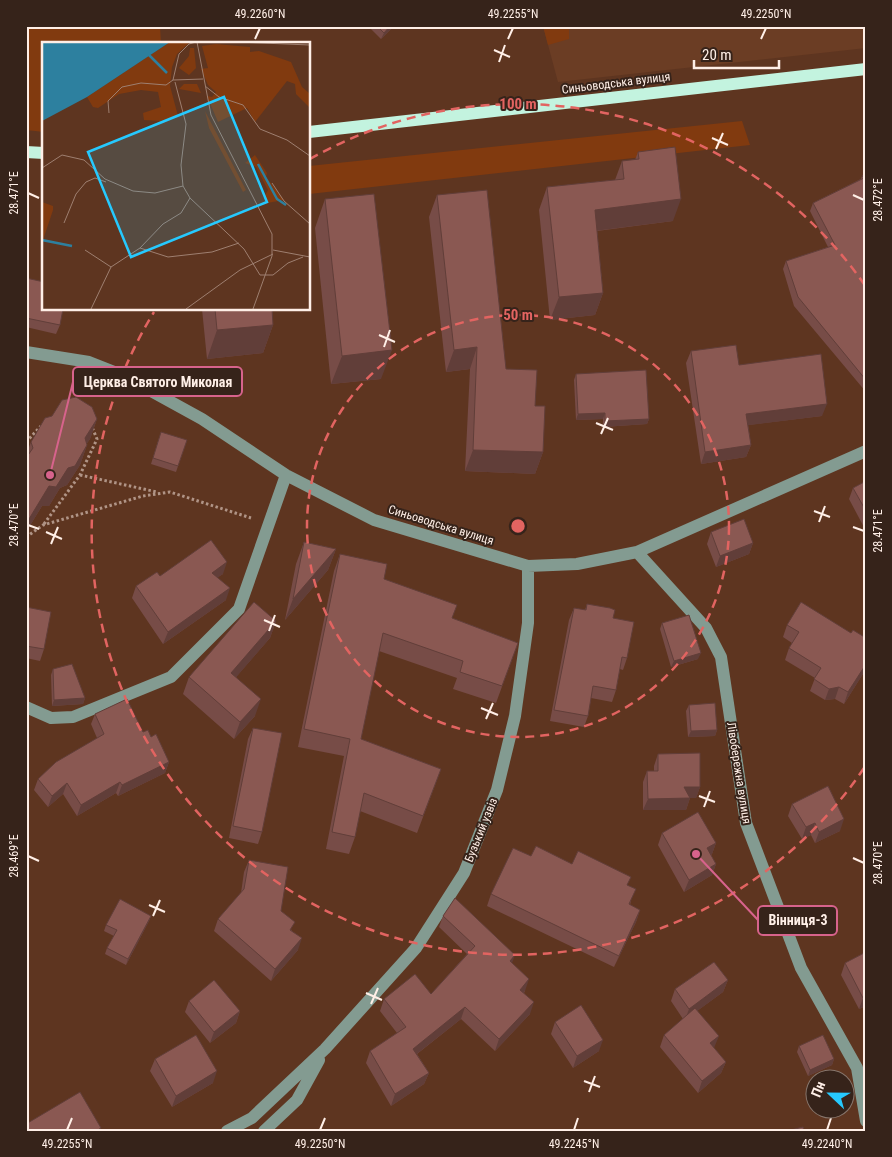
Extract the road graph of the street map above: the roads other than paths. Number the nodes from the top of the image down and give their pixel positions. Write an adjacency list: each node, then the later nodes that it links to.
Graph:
1 (866, 69): 2 (main road, Синьоводська вулиця)
2 (310, 132)
3 (26, 152): 4 (main road)
4 (42, 152)
5 (26, 352): 7 (street, Синьоводська вулиця)
6 (866, 451): 8 (street, Синьоводська вулиця)
7 (286, 475): 9 (street, Синьоводська вулиця); 10 (street)
8 (637, 552): 9 (street, Синьоводська вулиця); 12 (street, Лівобережна вулиця)
9 (528, 566): 11 (street, Бузький узвіз)
10 (26, 707)
11 (326, 1050): 14 (street, Бузький узвіз); 15 (street, Бузький узвіз)
12 (861, 1064): 13 (street, Лівобережна вулиця)
13 (866, 1121)
14 (227, 1131)
15 (264, 1131)

